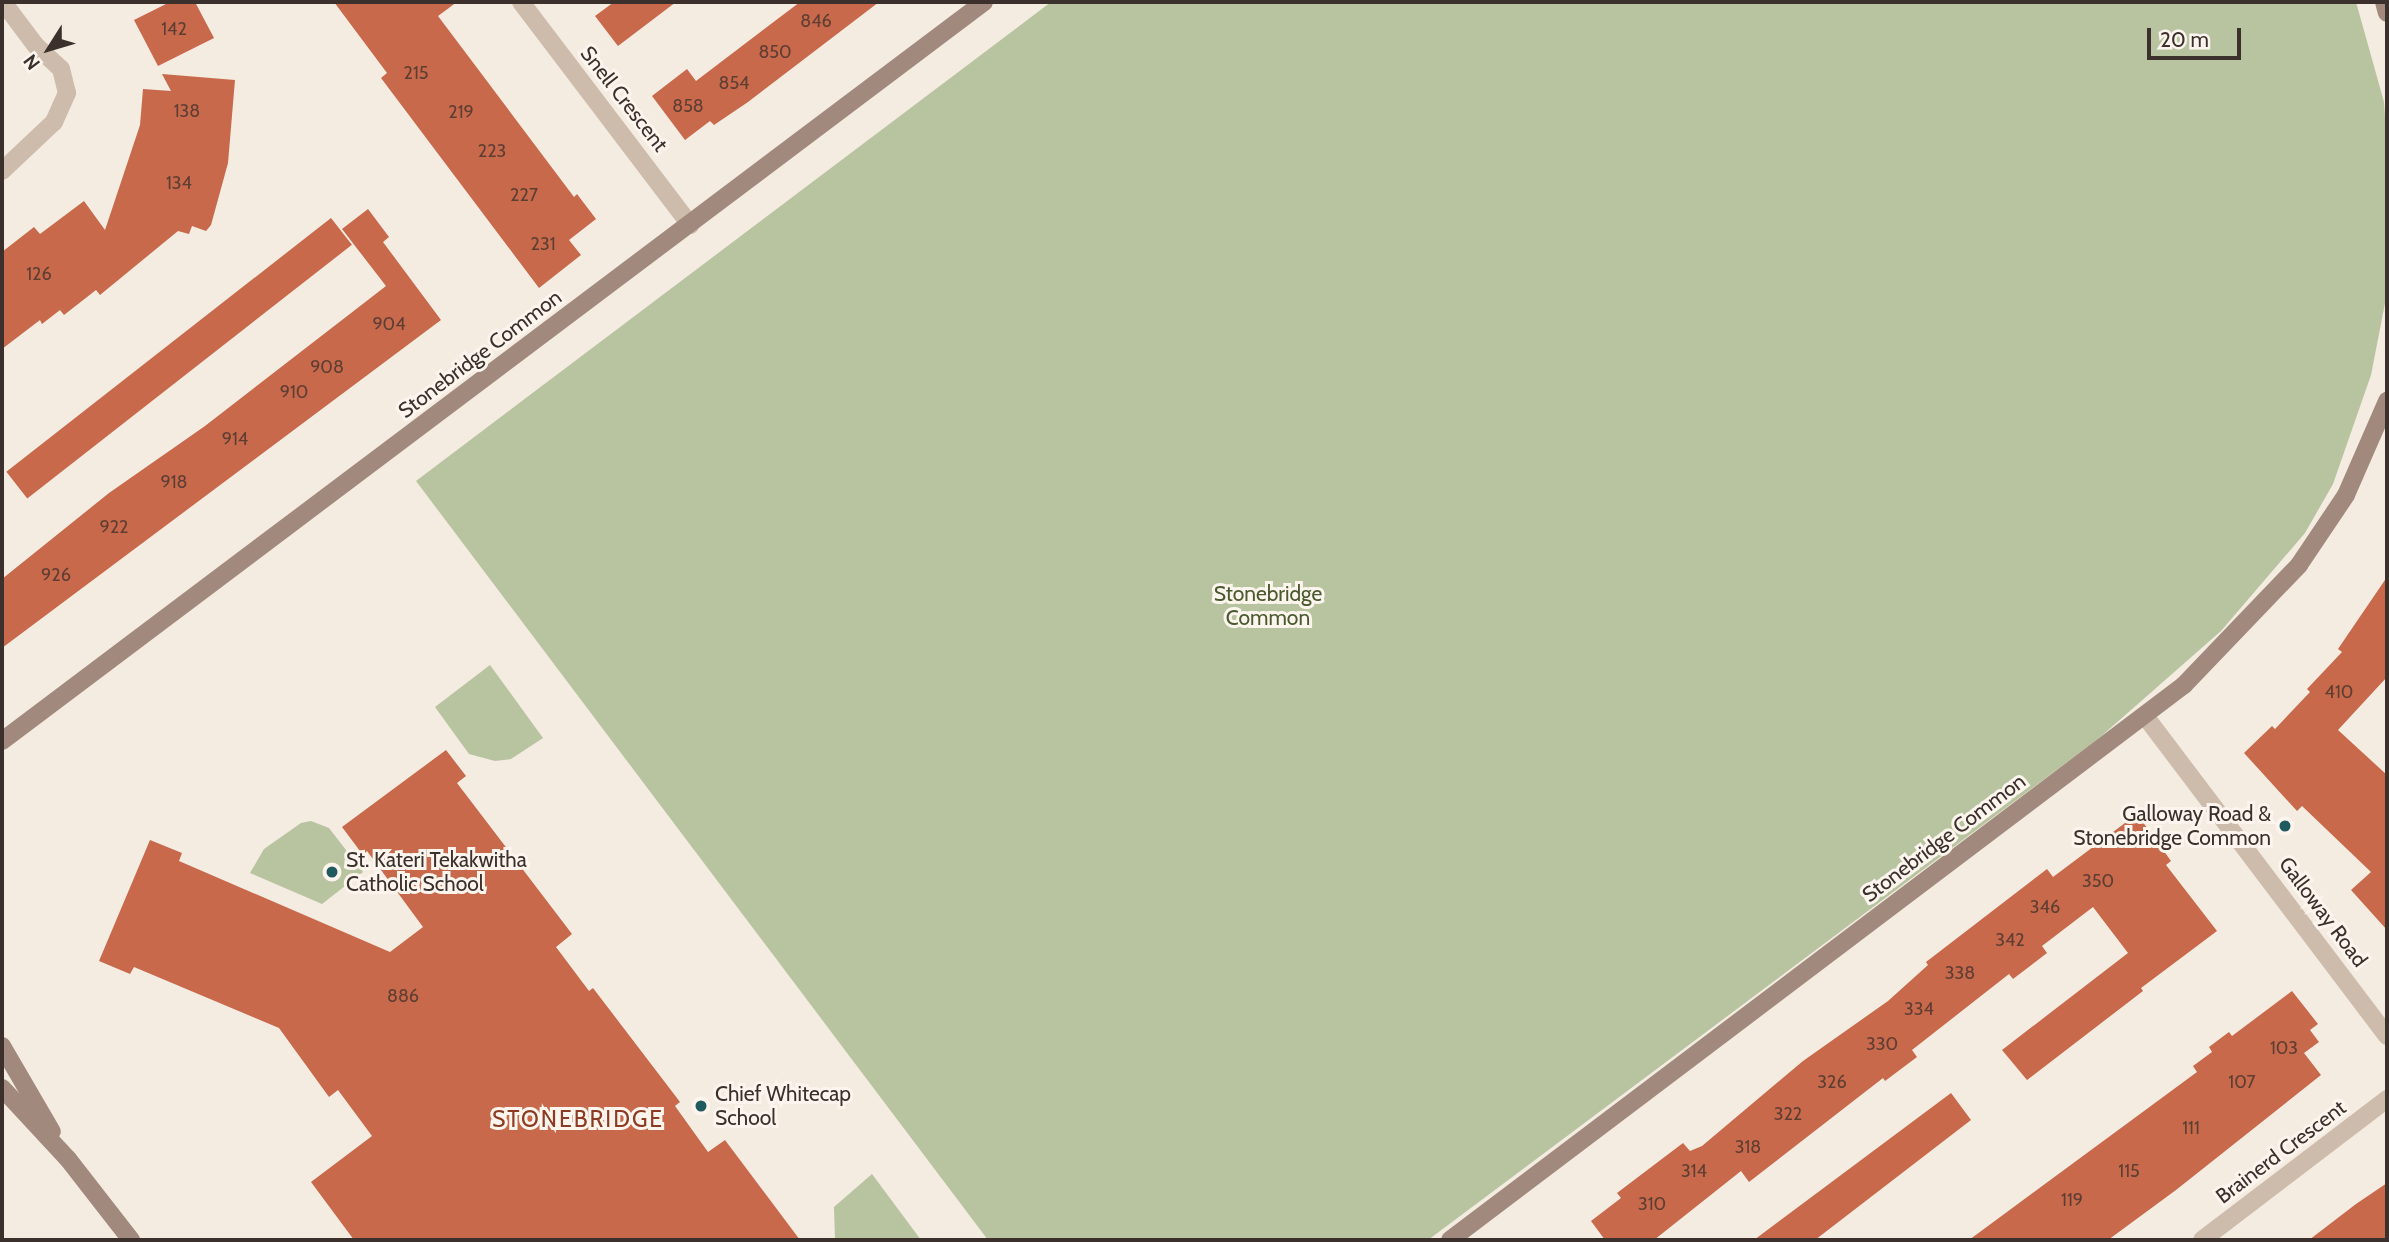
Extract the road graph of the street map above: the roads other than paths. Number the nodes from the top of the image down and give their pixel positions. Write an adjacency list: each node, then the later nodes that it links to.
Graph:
1 (3, 2): 6 (street)
2 (521, 2): 7 (street, Snell Crescent)
3 (984, 2): 7 (street, Stonebridge Common)
4 (2384, 2): 5 (street)
5 (2387, 13)
6 (2, 171)
7 (690, 225): 10 (street, Stonebridge Common)
8 (2387, 401): 9 (street, Stonebridge Common)
9 (2145, 716): 11 (street, Galloway Road); 17 (street, Stonebridge Common)
10 (2, 741)
11 (2387, 1036)
12 (2, 1046): 15 (street)
13 (2, 1088): 15 (street)
14 (2387, 1099): 18 (street, Brainerd Crescent)
15 (68, 1159): 16 (street)
16 (131, 1240)
17 (1450, 1240)
18 (2202, 1240)

